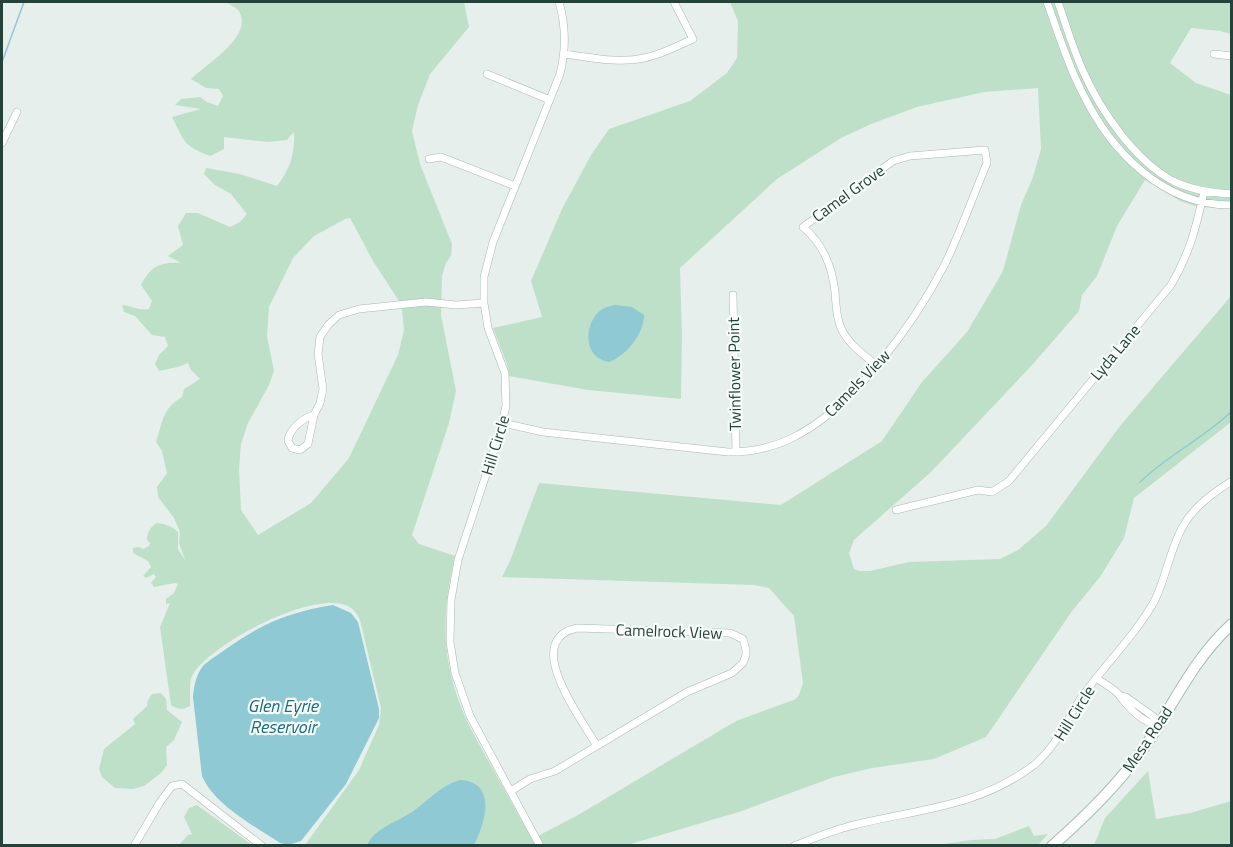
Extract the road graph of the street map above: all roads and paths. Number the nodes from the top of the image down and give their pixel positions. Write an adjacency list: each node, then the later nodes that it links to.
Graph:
1 (559, 2): 5 (street, Hill Circle)
2 (674, 2): 5 (street)
3 (1047, 2): 17 (street)
4 (1058, 2): 15 (street)
5 (564, 54): 9 (street, Hill Circle)
6 (1214, 54): 7 (street)
7 (1232, 56)
8 (488, 74): 9 (street)
9 (550, 100): 14 (street, Hill Circle)
10 (17, 112): 11 (street)
11 (2, 143)
12 (985, 150): 21 (street, Camels View); 21 (street, Camel Grove)
13 (429, 159): 14 (street)
14 (515, 186): 20 (street, Hill Circle)
15 (1204, 192): 16 (street); 17 (street, Lyda Lane)
16 (1232, 194)
17 (1202, 202): 18 (street); 26 (street, Lyda Lane)
18 (1232, 205)
19 (733, 295): 24 (street, Twinflower Point)
20 (484, 303): 22 (street); 23 (street, Hill Circle)
21 (876, 365): 24 (street, Camels View)
22 (314, 415): 22 (street)
23 (503, 423): 24 (street, Camels View); 31 (street, Hill Circle)
24 (736, 452)
25 (1232, 481): 28 (street, Hill Circle)
26 (896, 510)
27 (1232, 624): 29 (main road, Mesa Road)
28 (1096, 678): 29 (street); 35 (street, Hill Circle)
29 (1158, 726): 36 (main road, Mesa Road)
30 (597, 746): 30 (street, Camelrock View); 31 (street, Camelrock View)
31 (511, 790): 34 (street, Hill Circle)
32 (134, 846): 33 (street)
33 (262, 846)
34 (540, 846)
35 (794, 846)
36 (1052, 846)

